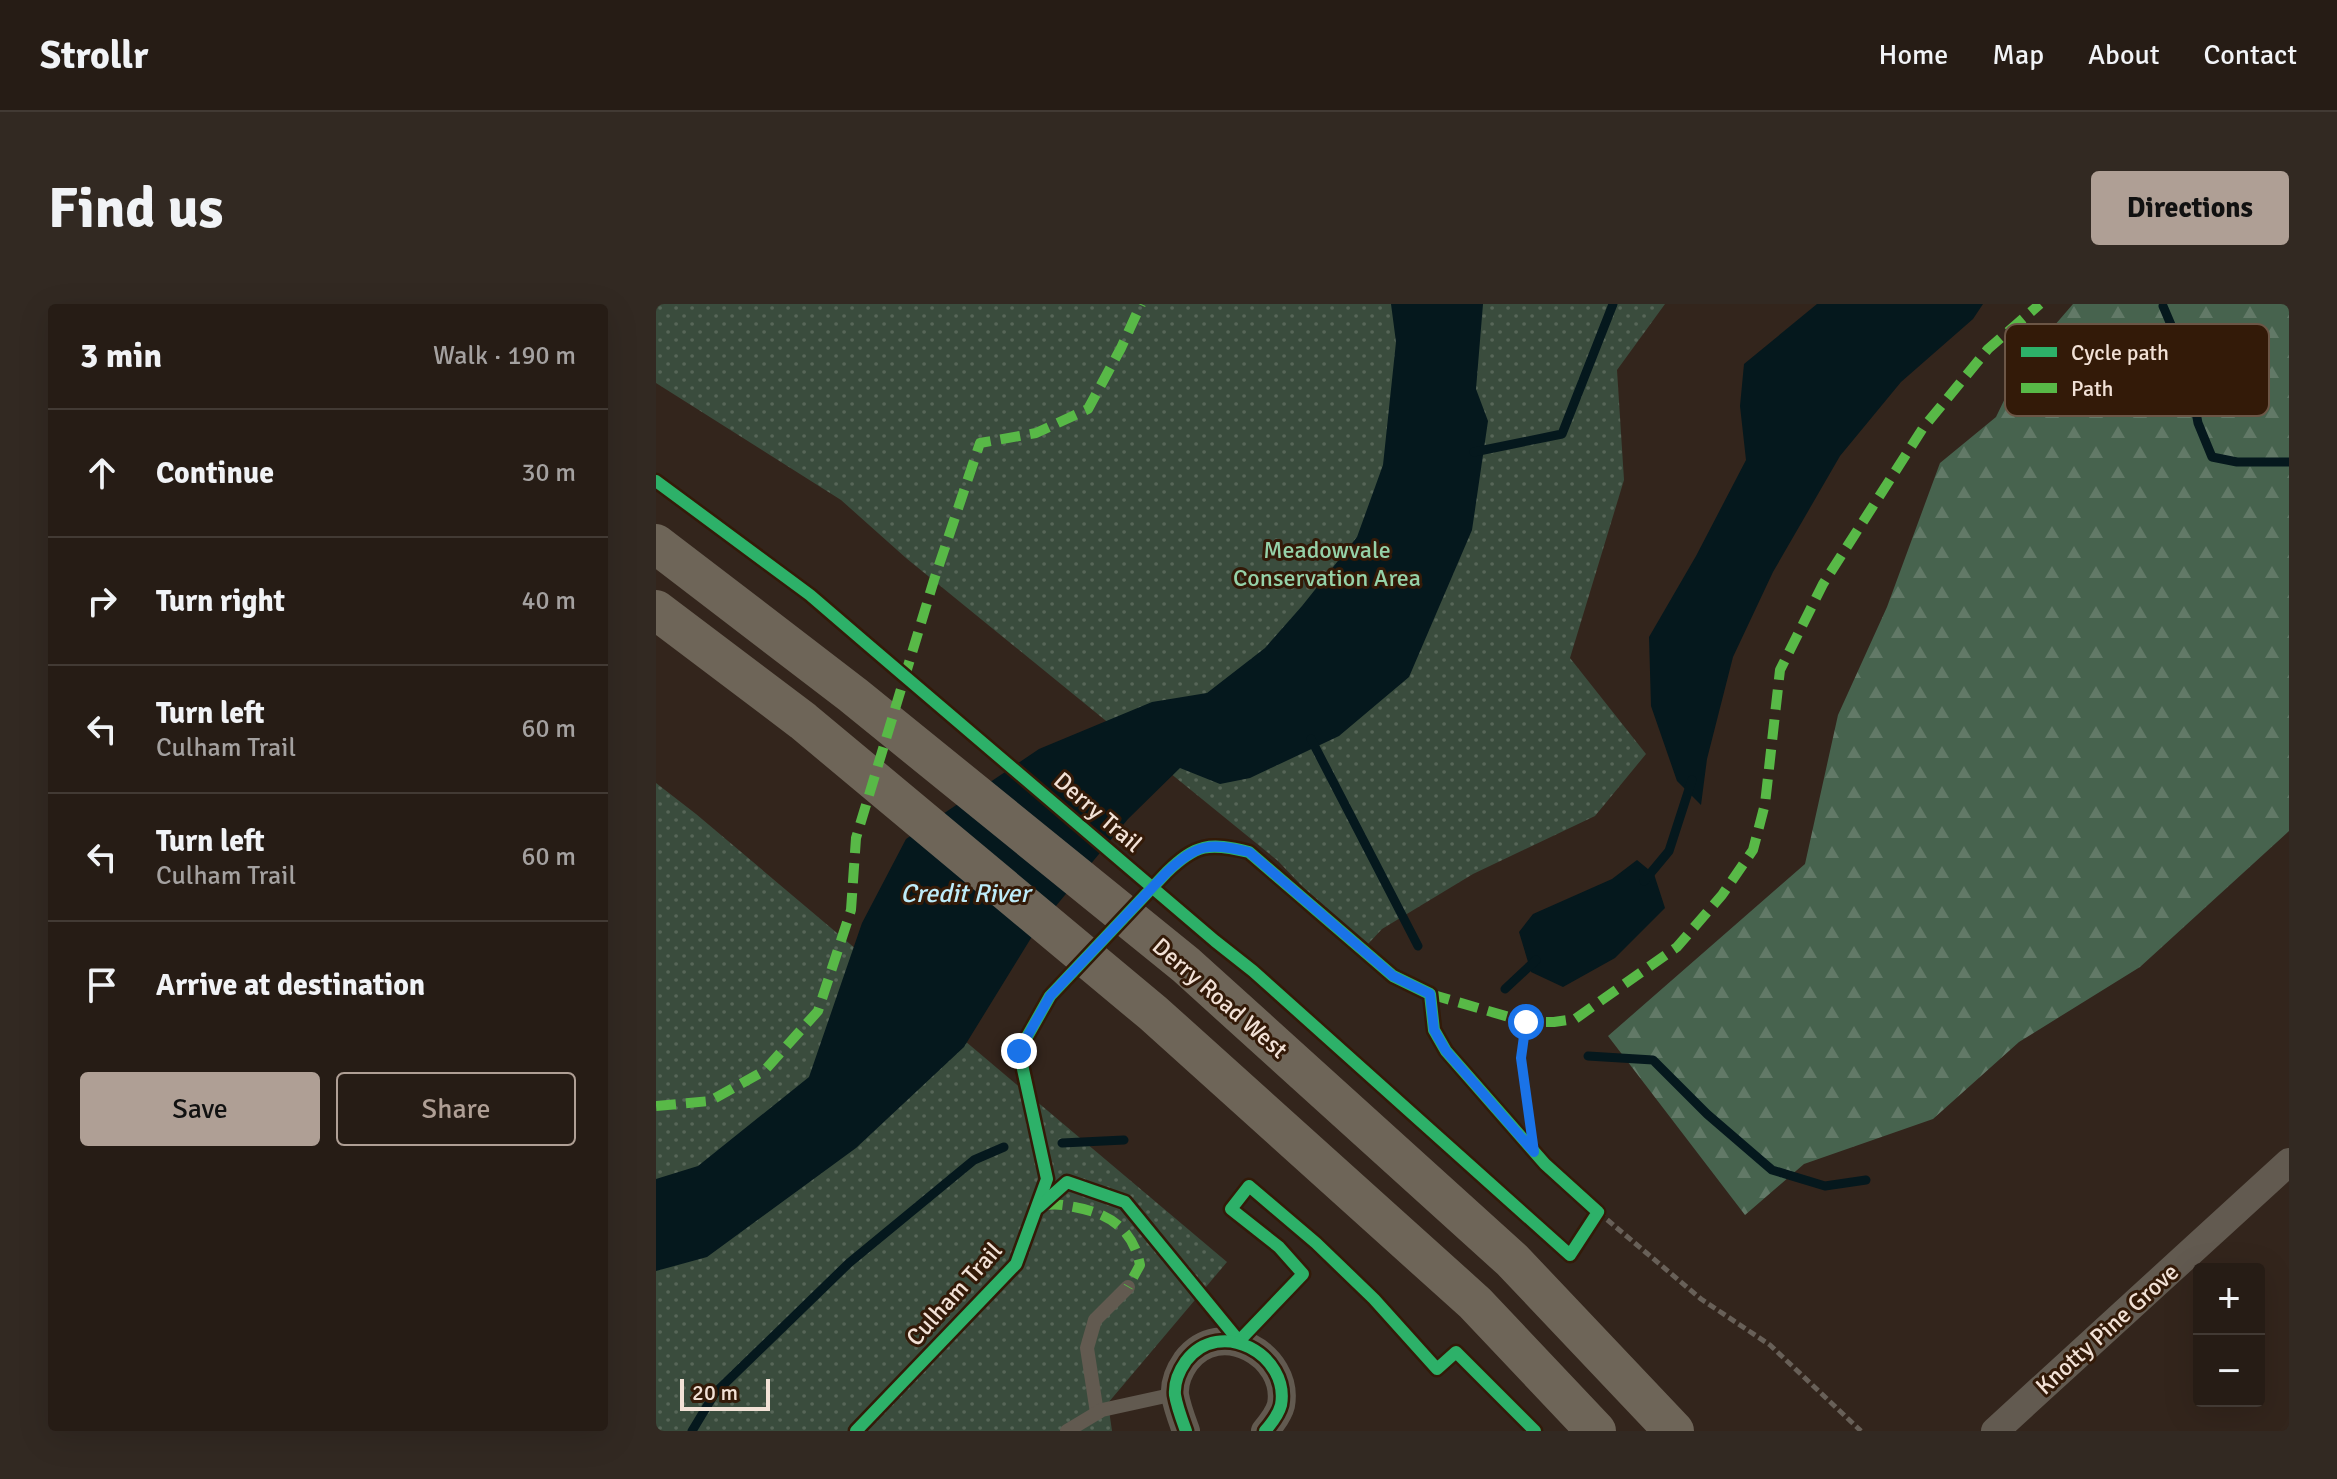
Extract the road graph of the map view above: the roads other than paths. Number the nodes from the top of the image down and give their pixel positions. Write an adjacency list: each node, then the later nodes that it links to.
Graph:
1 (656, 544): 11 (main road, Derry Road West)
2 (656, 610): 10 (main road)
3 (2289, 1162): 12 (street, Knotty Pine Grove)
4 (1128, 1287): 6 (lane)
5 (1175, 1394): 6 (lane); 8 (street); 9 (street)
6 (1097, 1413): 7 (lane)
7 (1067, 1431)
8 (1186, 1431)
9 (1265, 1431)
10 (1596, 1431)
11 (1674, 1431)
12 (1995, 1431)

